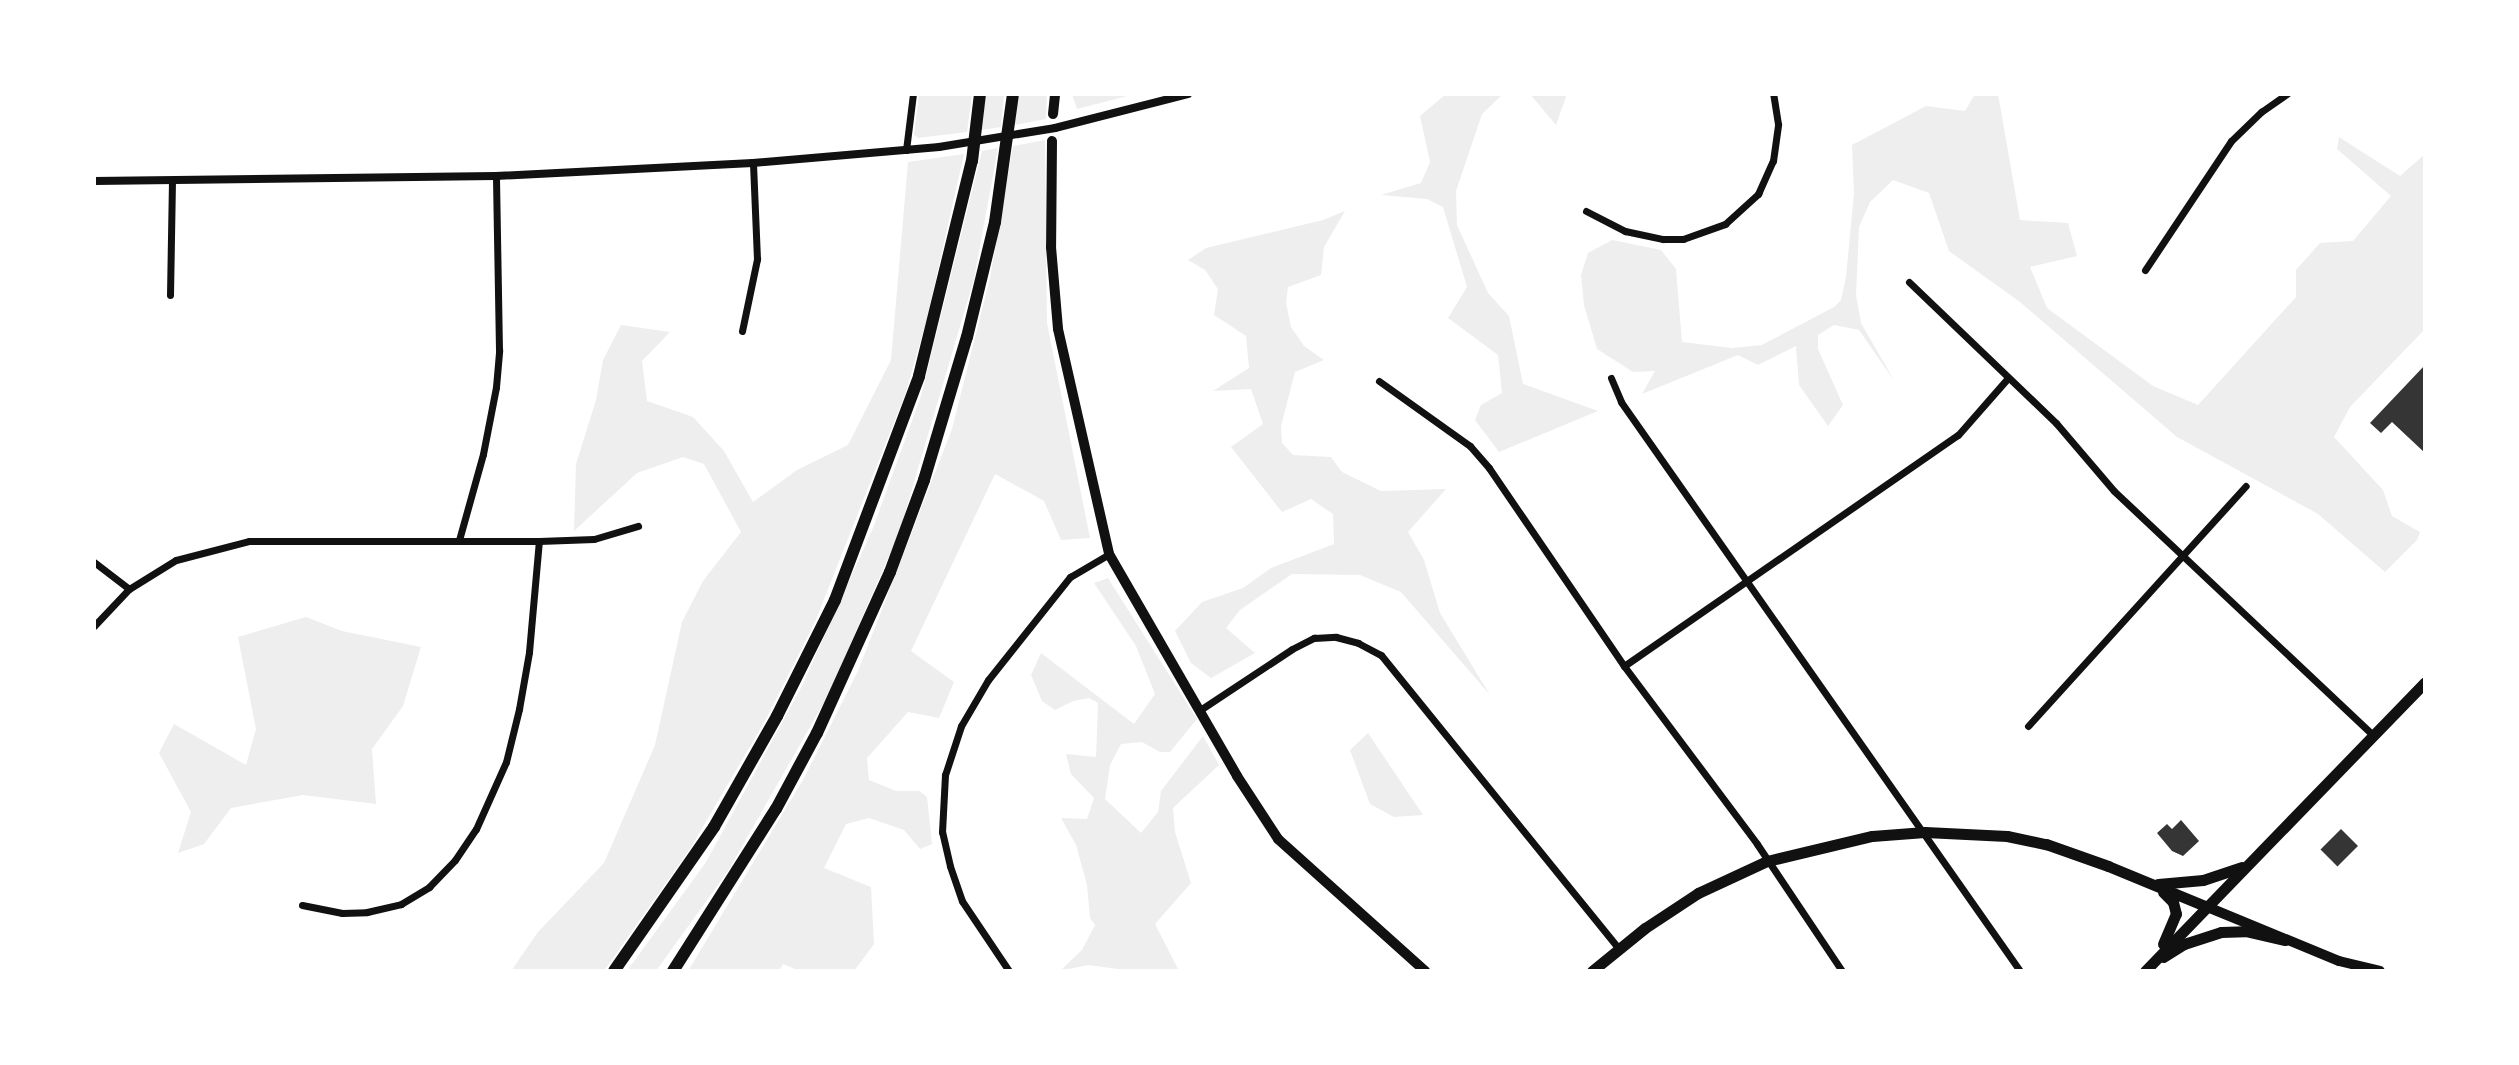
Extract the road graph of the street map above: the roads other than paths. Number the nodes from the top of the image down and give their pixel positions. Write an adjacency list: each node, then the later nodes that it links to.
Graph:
1 (913, 94): 10 (street)
2 (980, 94): 47 (highway)
3 (1013, 94): 48 (highway)
4 (1055, 94): 8 (main road)
5 (1188, 94): 10 (street)
6 (1773, 94): 15 (street)
7 (2287, 94): 16 (street)
8 (1053, 114)
9 (1052, 141): 27 (main road)
10 (906, 150): 11 (street)
11 (753, 163): 12 (street); 19 (street)
12 (496, 176): 14 (street); 25 (street)
13 (94, 181): 14 (street)
14 (172, 182): 18 (street)
15 (1586, 211)
16 (2145, 270)
17 (1909, 282): 21 (street)
18 (170, 295)
19 (742, 331)
20 (1611, 378): 30 (street)
21 (2007, 379): 28 (street); 30 (street)
22 (1379, 381): 33 (street)
23 (2246, 486): 28 (street)
24 (638, 526): 26 (street)
25 (459, 540): 26 (street); 31 (street)
26 (539, 541): 42 (street)
27 (1109, 554): 35 (main road); 49 (street)
28 (2183, 554): 36 (street); 37 (street)
29 (94, 562): 31 (street)
30 (1746, 581): 33 (street); 38 (street)
31 (129, 589): 32 (street)
32 (94, 626)
33 (1624, 666): 39 (street)
34 (2425, 682): 37 (main road)
35 (1200, 710): 45 (street); 50 (main road)
36 (2028, 726)
37 (2374, 736): 40 (main road)
38 (1925, 832): 39 (main road); 41 (main road); 53 (street)
39 (1767, 861): 45 (main road); 52 (street)
40 (2246, 866): 41 (main road); 43 (main road)
41 (2153, 885): 43 (main road); 46 (main road)
42 (302, 905)
43 (2205, 906): 44 (main road); 46 (main road)
44 (2285, 940): 46 (main road); 54 (main road)
45 (1618, 948): 51 (main road)
46 (2149, 967)
47 (614, 971)
48 (673, 971)
49 (1009, 971)
50 (1425, 971)
51 (1592, 971)
52 (1842, 971)
53 (2020, 971)
54 (2380, 971)

